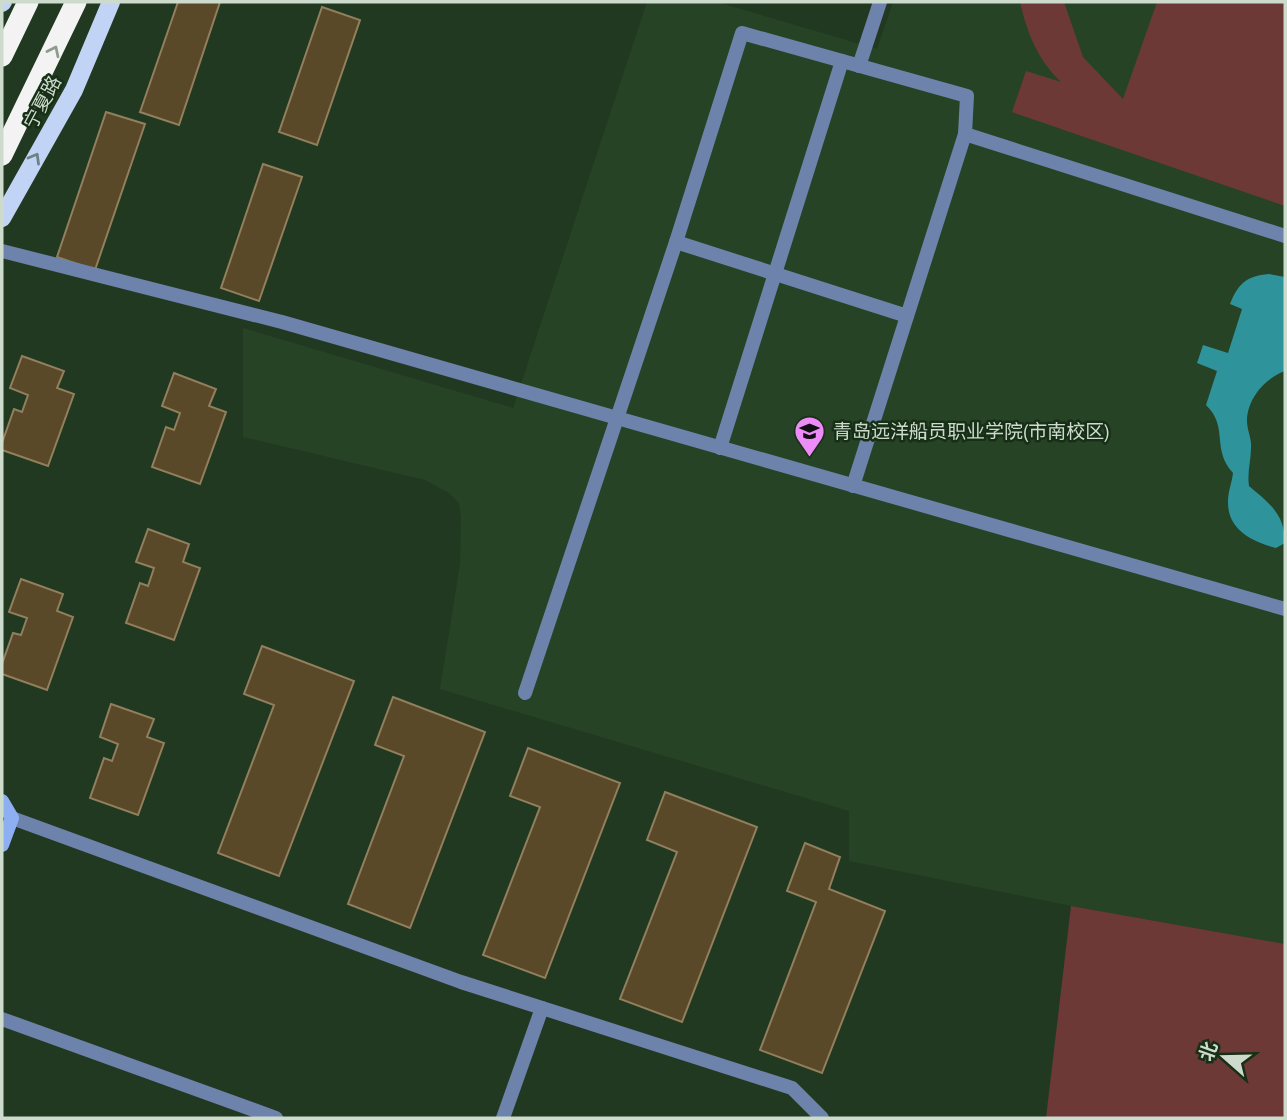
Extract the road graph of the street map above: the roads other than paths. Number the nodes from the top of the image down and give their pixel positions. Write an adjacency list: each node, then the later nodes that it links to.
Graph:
1 (28, 2): 5 (highway)
2 (76, 2): 9 (highway, one-way to 2)
3 (111, 2): 10 (main road, 宁夏路, one-way to 3)
4 (880, 2): 7 (street)
5 (2, 56)
6 (842, 61): 7 (street); 12 (street); 14 (street)
7 (859, 66): 8 (street)
8 (965, 134): 11 (street); 15 (street)
9 (2, 155)
10 (2, 218)
11 (1285, 236)
12 (676, 242): 14 (street); 16 (street)
13 (2, 251): 16 (street)
14 (775, 274): 15 (street); 17 (street)
15 (907, 316): 18 (street)
16 (617, 419): 17 (street); 20 (street)
17 (720, 448): 18 (street)
18 (853, 486): 19 (street)
19 (1285, 609)
20 (525, 693)
21 (2, 801): 22 (street)
22 (12, 818): 23 (street); 24 (street)
23 (2, 845)
24 (542, 1008): 27 (street); 28 (street)
25 (2, 1019): 26 (street)
26 (276, 1118)
27 (503, 1118)
28 (822, 1118)

